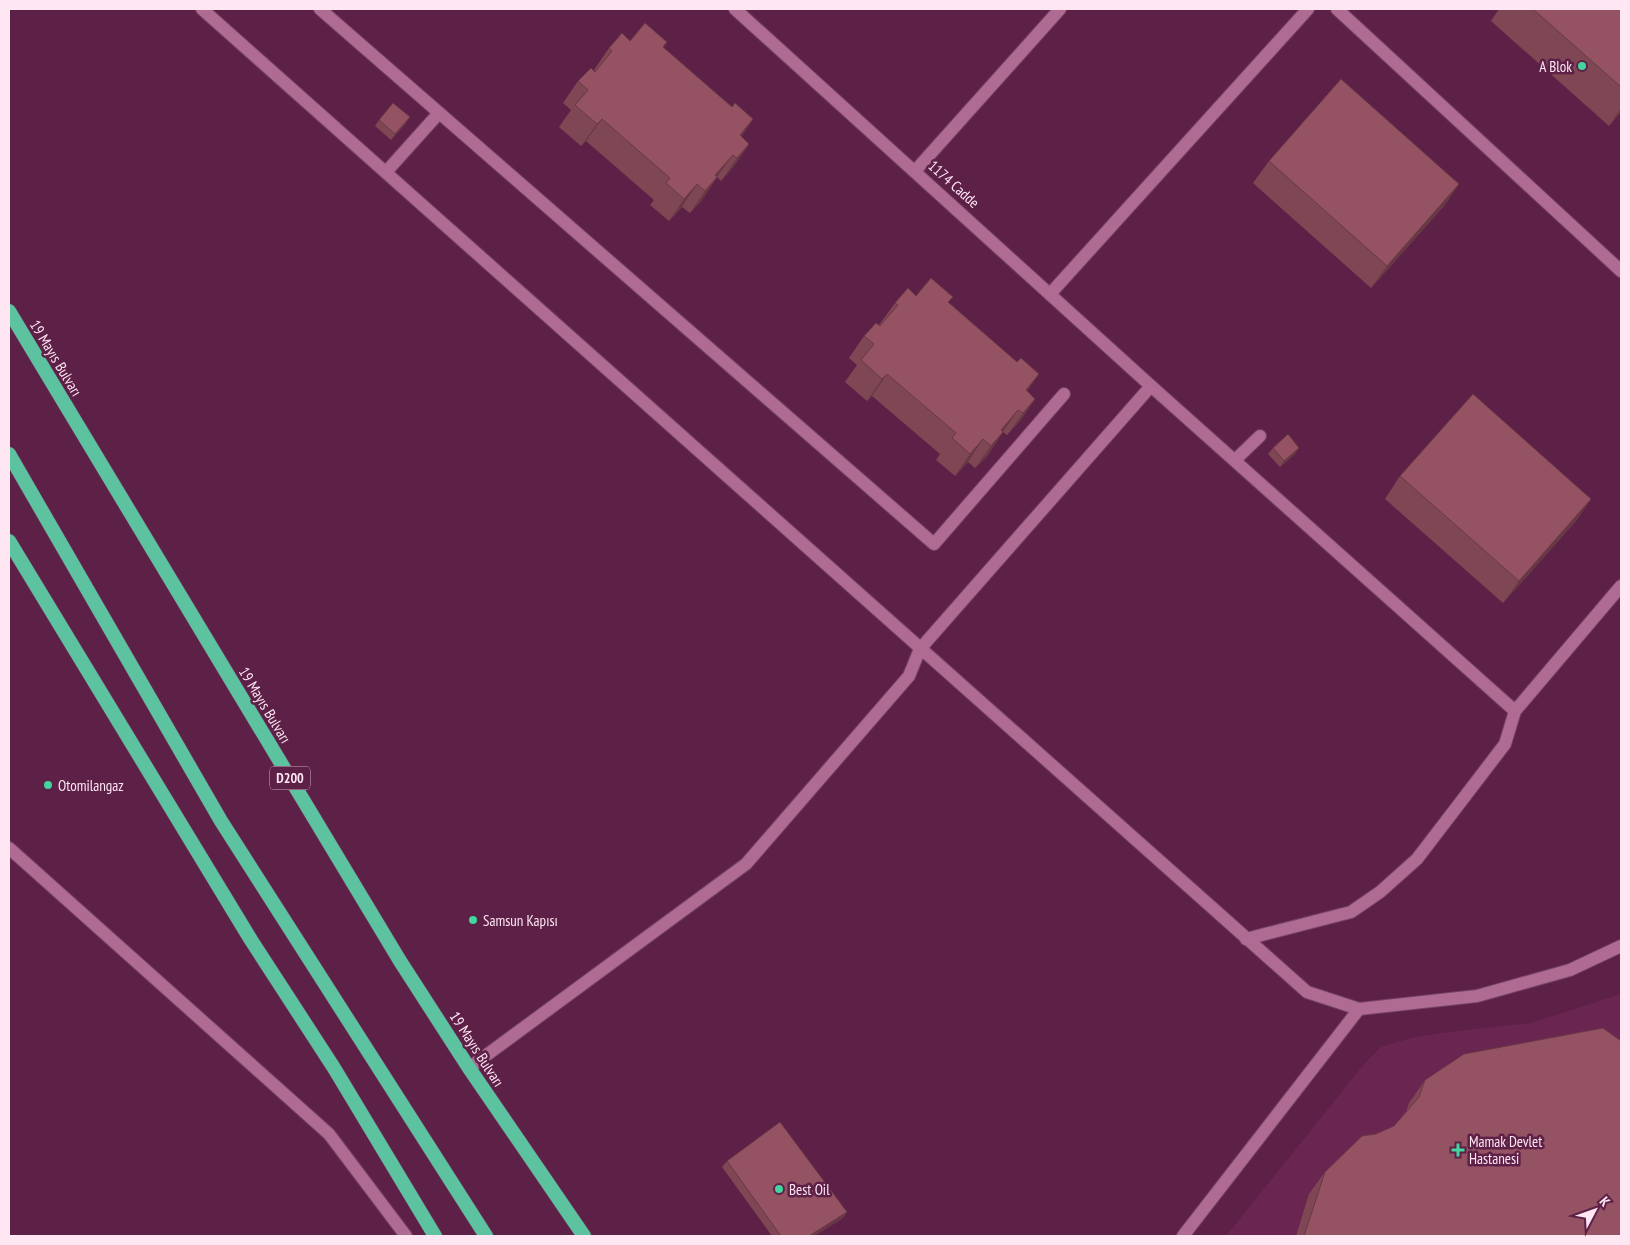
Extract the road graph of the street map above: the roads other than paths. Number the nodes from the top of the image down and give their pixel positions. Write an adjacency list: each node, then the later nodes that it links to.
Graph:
1 (202, 9): 9 (street)
2 (320, 9): 7 (street)
3 (734, 9): 8 (street, 1174 Cadde)
4 (1060, 9): 8 (street)
5 (1308, 9): 11 (street)
6 (1337, 9): 10 (street)
7 (439, 113): 9 (street); 14 (street)
8 (915, 171): 11 (street, 1174 Cadde)
9 (386, 172): 22 (street)
10 (1621, 271)
11 (1050, 294): 13 (street, 1174 Cadde)
12 (9, 311): 28 (highway, 19 Mayıs Bulvarı / D200)
13 (1151, 386): 17 (street, 1174 Cadde); 22 (street)
14 (1064, 394)
15 (1260, 436): 17 (street)
16 (9, 454): 19 (highway)
17 (1235, 460): 23 (street, 1174 Cadde)
18 (9, 466): 19 (highway)
19 (40, 507): 31 (highway)
20 (9, 541): 30 (highway)
21 (1621, 586): 23 (street)
22 (920, 648): 25 (street); 28 (street)
23 (1515, 710): 25 (street)
24 (9, 848): 29 (street)
25 (1246, 939): 27 (street)
26 (1621, 946): 27 (street)
27 (1359, 1009): 33 (street)
28 (469, 1068): 32 (highway, 19 Mayıs Bulvarı / D200)
29 (406, 1236)
30 (435, 1236)
31 (486, 1236)
32 (584, 1236)
33 (1183, 1236)

